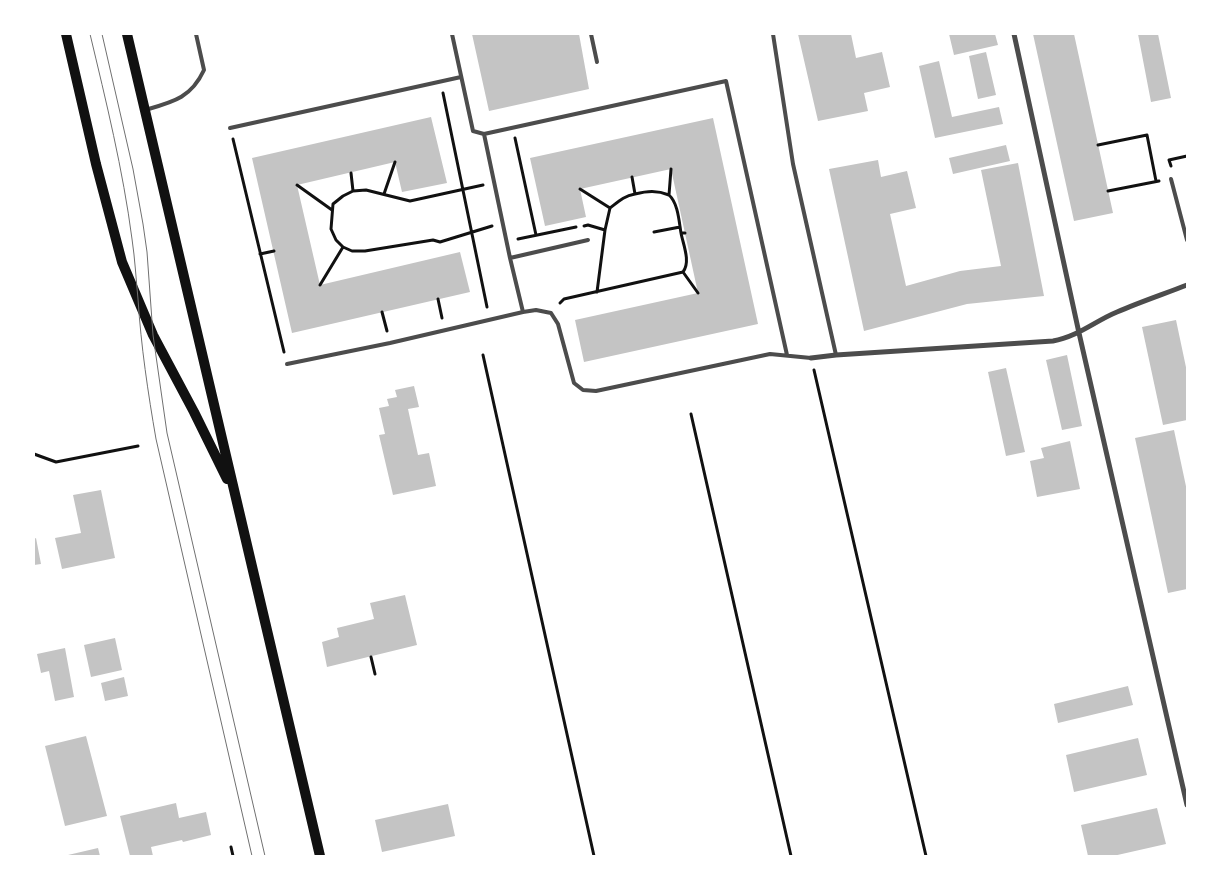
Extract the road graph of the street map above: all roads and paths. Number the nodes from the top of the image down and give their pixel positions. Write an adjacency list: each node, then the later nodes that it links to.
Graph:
1 (66, 34): 66 (main road)
2 (128, 34): 11 (main road)
3 (196, 34): 11 (lane)
4 (452, 34): 9 (lane)
5 (591, 34): 8 (lane)
6 (773, 34): 60 (lane)
7 (1014, 34): 56 (street)
8 (598, 62)
9 (461, 77): 10 (lane); 14 (lane)
10 (440, 81): 12 (lane); 26 (path)
11 (145, 110): 66 (main road)
12 (230, 128): 43 (path)
13 (513, 128): 14 (lane); 38 (path); 59 (lane)
14 (484, 134): 23 (lane)
15 (1098, 145): 22 (path)
16 (1187, 156): 21 (path)
17 (395, 162): 29 (path)
18 (672, 169): 31 (path)
19 (351, 173): 27 (path)
20 (632, 177): 30 (path)
21 (1171, 179): 22 (path); 40 (lane)
22 (1156, 182): 28 (path)
23 (494, 183): 26 (path); 34 (lane)
24 (297, 185): 33 (path)
25 (580, 189): 32 (path)
26 (463, 190): 29 (path); 36 (path)
27 (353, 191): 29 (path); 33 (path)
28 (1108, 191)
29 (384, 194)
30 (635, 194): 31 (path); 32 (path)
31 (669, 195): 35 (path)
32 (610, 208): 48 (path)
33 (332, 210): 41 (path)
34 (502, 224): 36 (path); 44 (lane)
35 (680, 227): 37 (path); 45 (path)
36 (471, 232): 41 (path); 54 (path)
37 (654, 232)
38 (536, 236)
39 (588, 240): 44 (lane)
40 (1187, 240)
41 (343, 246): 46 (path)
42 (274, 251): 43 (path)
43 (260, 254): 62 (path)
44 (510, 258): 52 (lane)
45 (684, 272): 48 (path); 49 (path)
46 (320, 285)
47 (1187, 285): 56 (street)
48 (597, 292): 53 (path)
49 (698, 293)
50 (438, 300): 55 (path)
51 (382, 312): 57 (path)
52 (524, 312): 53 (lane); 54 (lane)
53 (551, 313): 59 (lane)
54 (490, 320): 55 (lane)
55 (444, 330): 57 (lane)
56 (1079, 333): 60 (street); 69 (street)
57 (390, 343): 62 (lane)
58 (483, 355): 73 (path)
59 (787, 355): 61 (lane)
60 (836, 355): 61 (street)
61 (811, 358): 75 (path)
62 (287, 364)
63 (691, 414): 74 (path)
64 (138, 446): 65 (path)
65 (34, 454)
66 (237, 505): 72 (main road)
67 (371, 657): 68 (path)
68 (375, 674)
69 (1187, 804)
70 (231, 847): 71 (path)
71 (233, 856)
72 (320, 856)
73 (594, 856)
74 (792, 856)
75 (926, 856)

